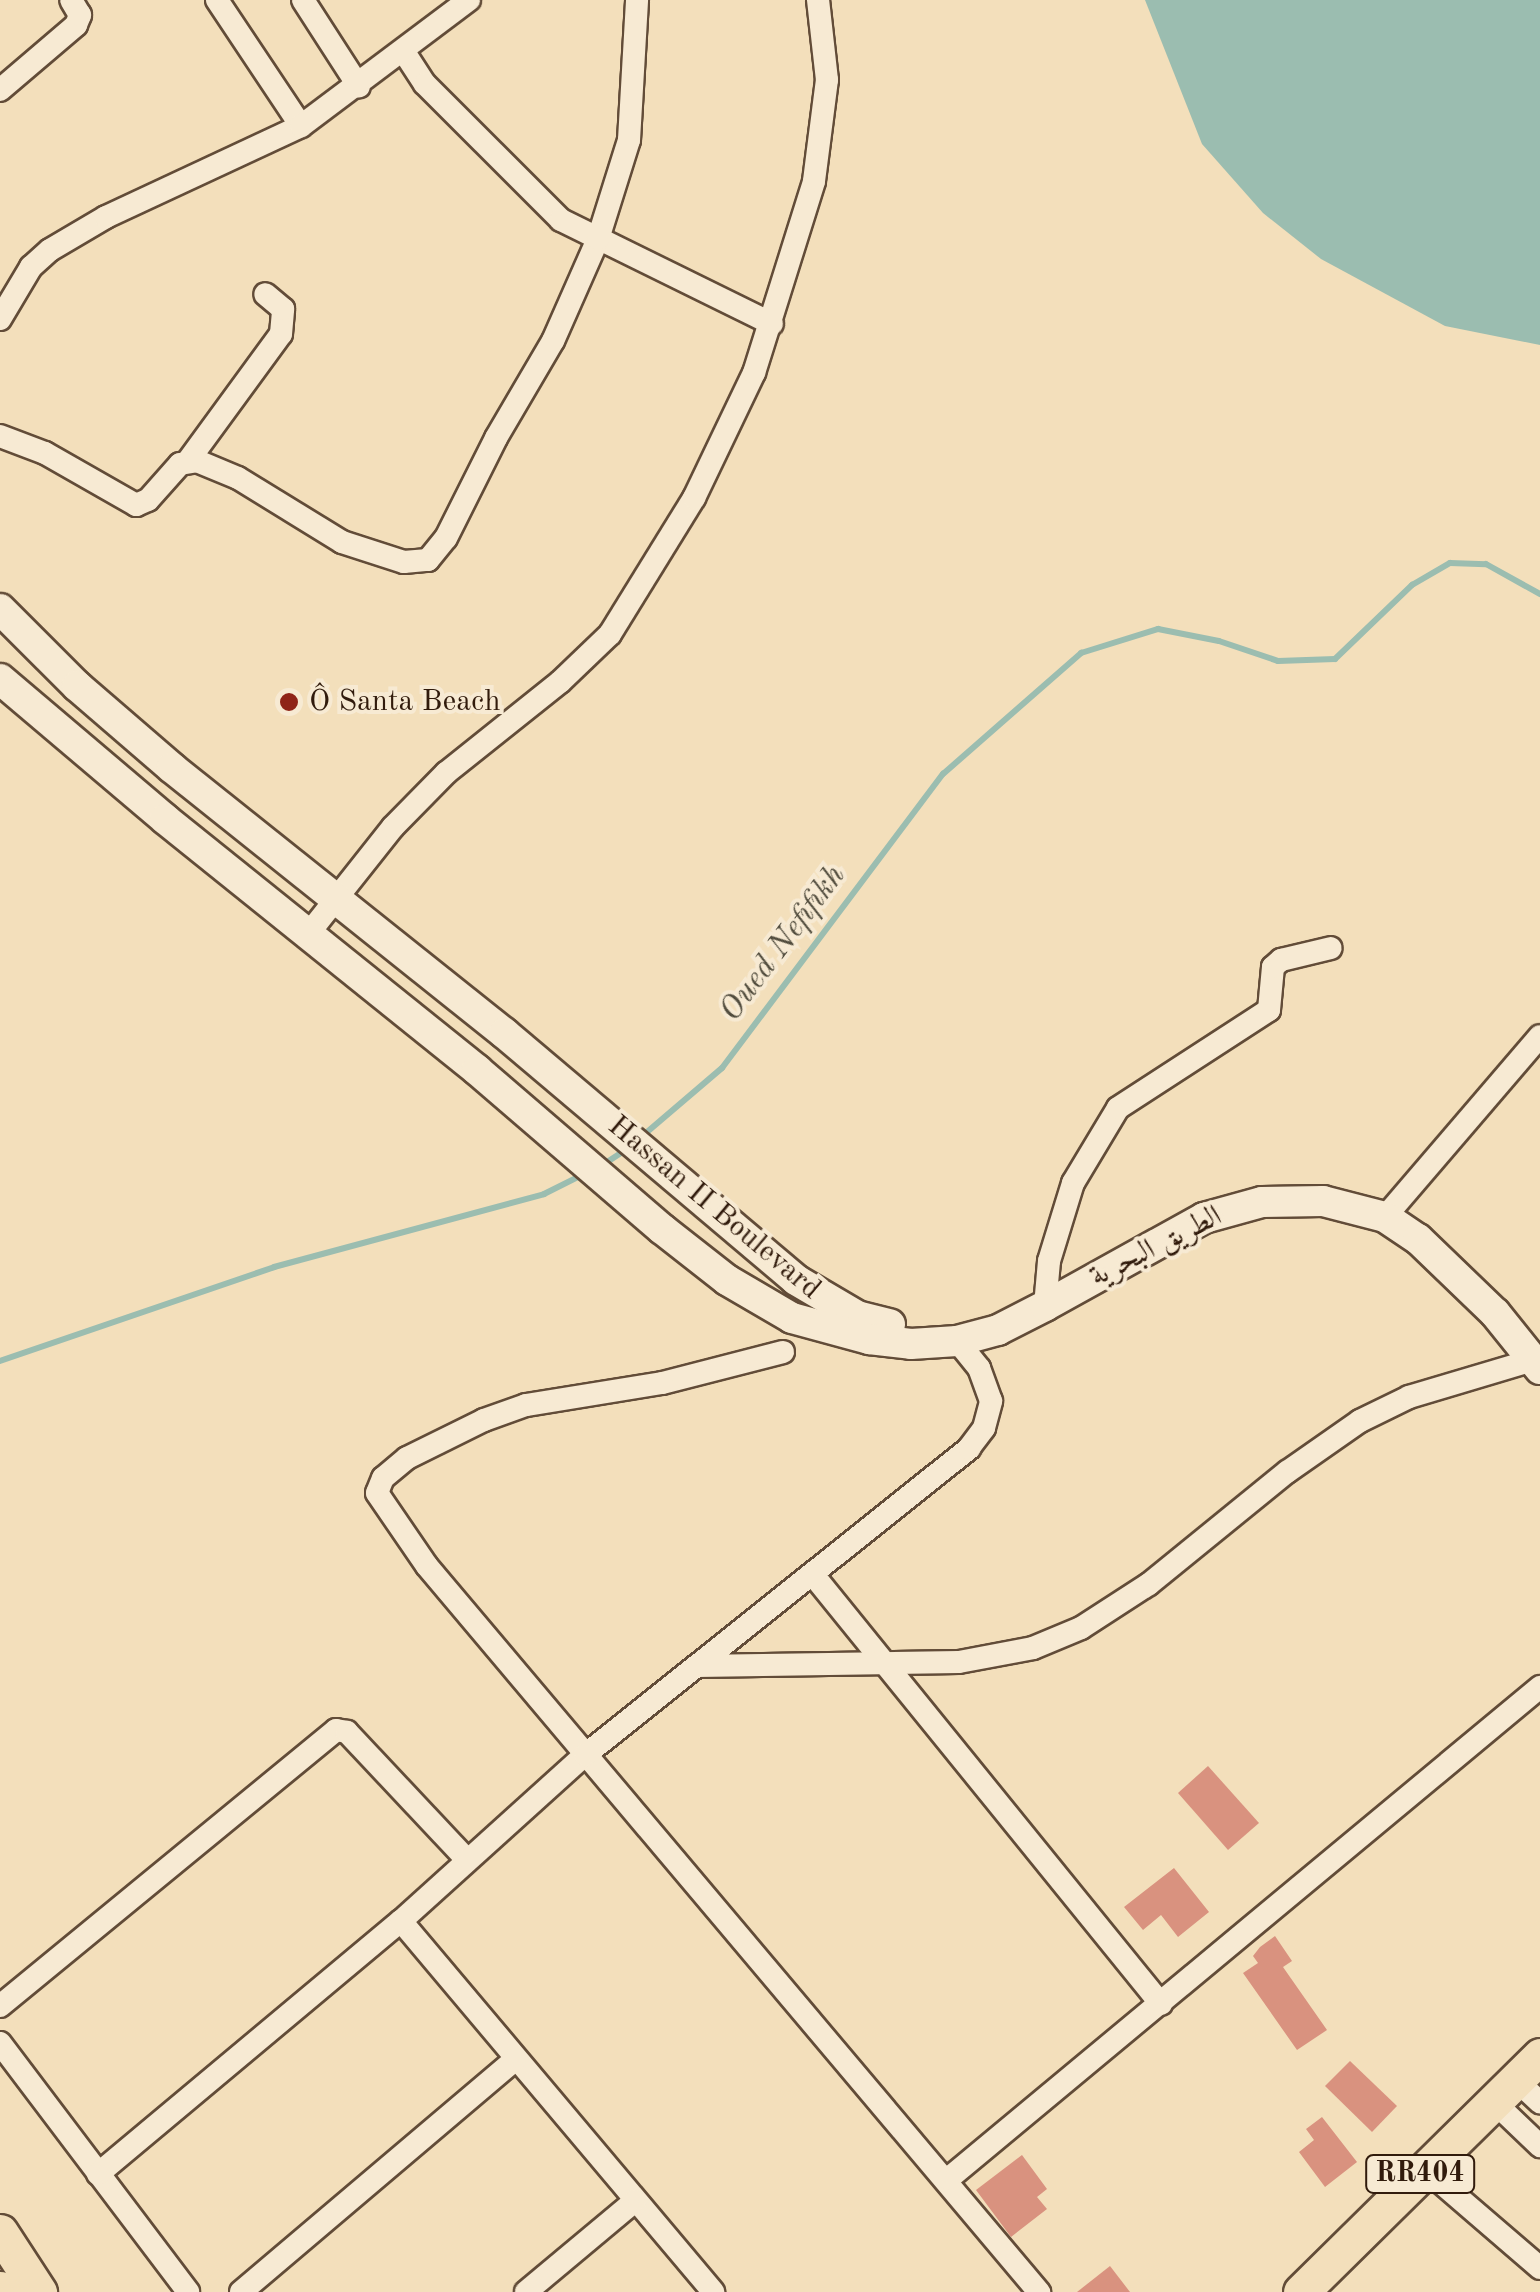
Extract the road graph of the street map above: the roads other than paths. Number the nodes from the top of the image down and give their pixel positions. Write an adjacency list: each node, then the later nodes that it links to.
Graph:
1 (71, 0): 9 (street)
2 (217, 0): 10 (street)
3 (302, 0): 8 (street)
4 (469, 0): 7 (street)
5 (637, 0): 11 (street)
6 (818, 0): 14 (street)
7 (404, 52): 8 (street); 11 (street)
8 (359, 87): 10 (street)
9 (0, 90)
10 (301, 126): 13 (street)
11 (598, 239): 14 (street); 16 (street)
12 (265, 294): 16 (street)
13 (0, 320)
14 (772, 324): 19 (street)
15 (0, 436): 16 (street)
16 (188, 461)
17 (0, 609): 19 (main road, Hassan II Boulevard)
18 (0, 679): 20 (main road, Hassan II Boulevard)
19 (336, 899): 20 (street); 25 (main road, Hassan II Boulevard)
20 (309, 933): 25 (main road, Hassan II Boulevard)
21 (1331, 948): 24 (street)
22 (1540, 1036): 23 (street)
23 (1385, 1217): 24 (main road, الطريق البحرية); 27 (main road, الطريق البحرية)
24 (1045, 1306): 25 (main road, الطريق البحرية)
25 (957, 1342): 28 (street)
26 (783, 1352): 32 (street)
27 (1537, 1365): 29 (street)
28 (814, 1576): 29 (street); 30 (street)
29 (887, 1664): 30 (street); 35 (street)
30 (697, 1666): 32 (street)
31 (1540, 1687): 35 (street)
32 (585, 1755): 33 (street); 43 (street)
33 (467, 1860): 34 (street); 36 (street)
34 (401, 1921): 38 (street); 42 (street)
35 (1160, 2004): 43 (street)
36 (0, 2006)
37 (0, 2043): 42 (street)
38 (514, 2060): 44 (street); 49 (street)
39 (1522, 2085): 40 (street); 41 (main road, RR404)
40 (1540, 2146)
41 (1425, 2169): 46 (street); 53 (main road, RR404)
42 (98, 2174): 48 (street)
43 (948, 2180): 52 (street)
44 (635, 2200): 50 (street); 51 (street)
45 (0, 2232): 47 (main road)
46 (1540, 2268)
47 (39, 2292)
48 (188, 2292)
49 (241, 2292)
50 (526, 2292)
51 (713, 2292)
52 (1039, 2292)
53 (1301, 2292)

